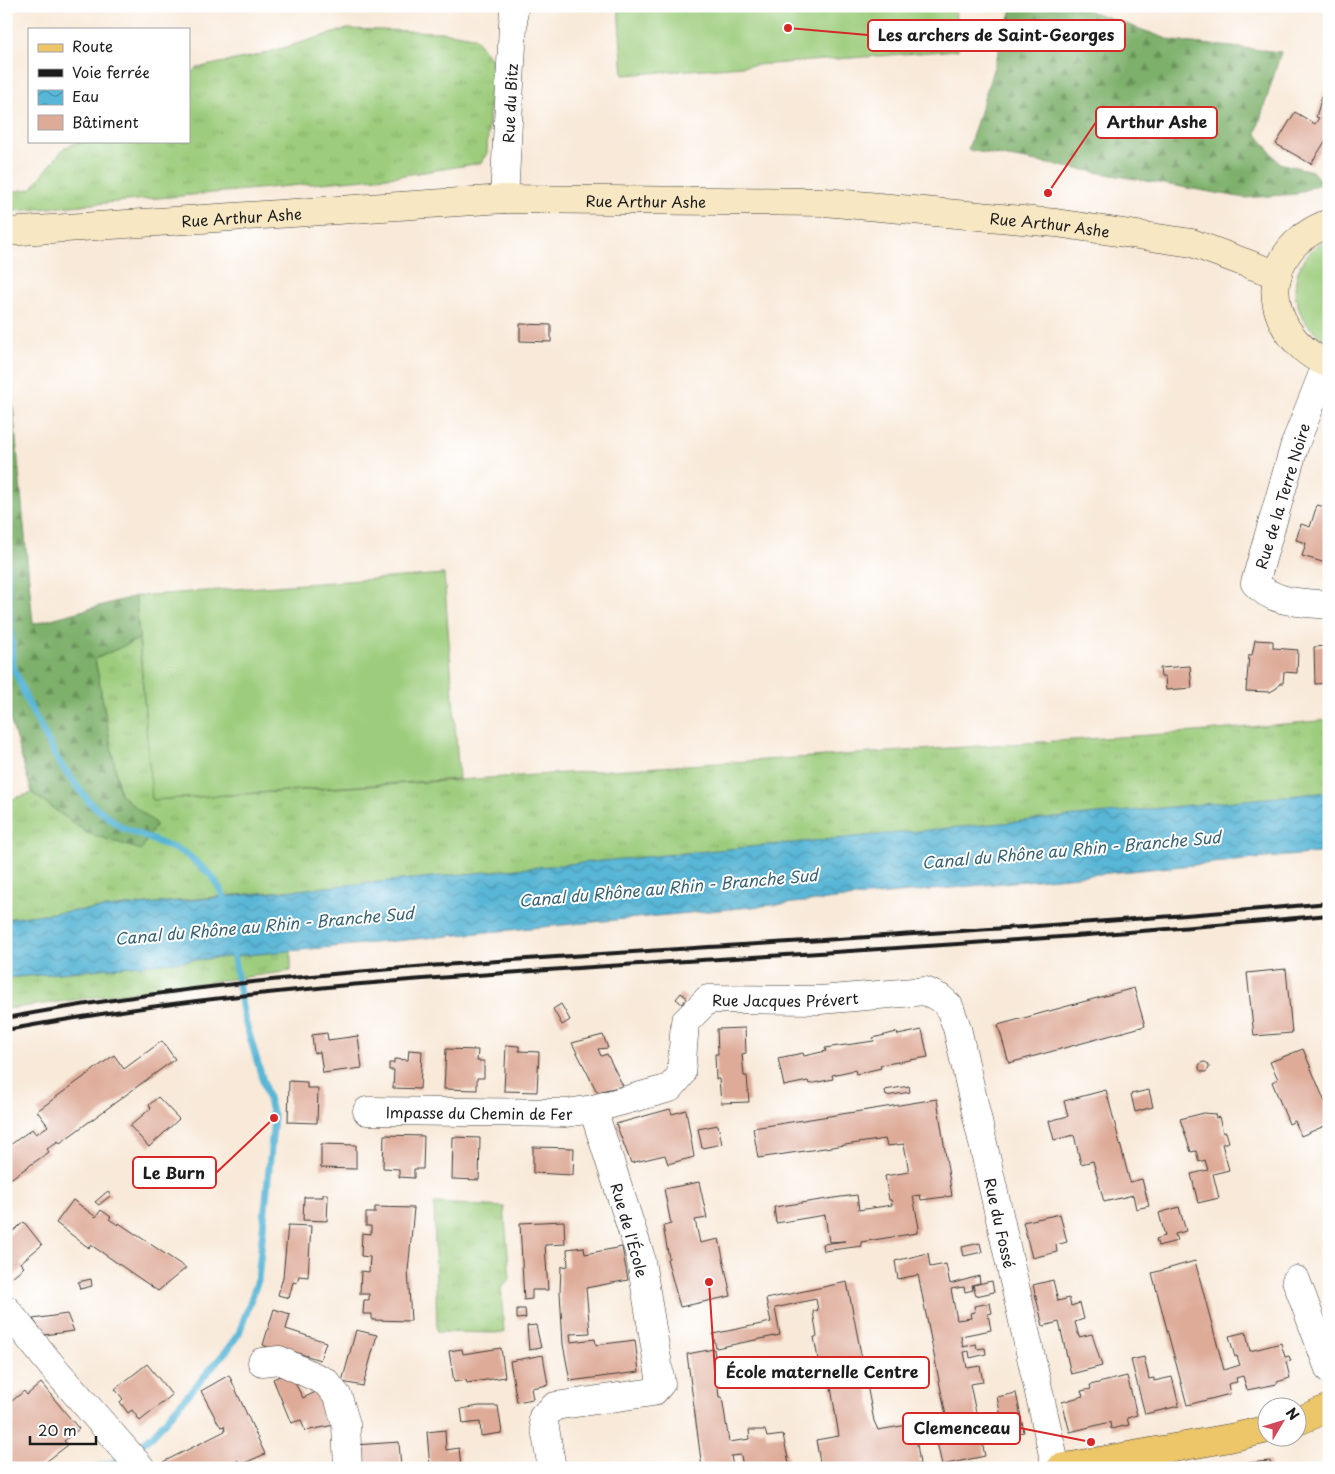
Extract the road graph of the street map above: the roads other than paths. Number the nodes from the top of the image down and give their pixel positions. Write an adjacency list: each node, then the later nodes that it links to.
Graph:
1 (514, 6): 2 (street, Rue du Bitz)
2 (504, 199): 4 (main road, Rue Arthur Ashe); 5 (main road, Rue Arthur Ashe)
3 (1329, 223): 5 (main road)
4 (6, 232)
5 (1278, 275): 6 (main road)
6 (1328, 363): 7 (street, Rue de la Terre Noire)
7 (1329, 604)
8 (926, 991): 9 (street, Rue Jacques Prévert); 21 (street, Rue du Fossé)
9 (593, 1109): 10 (street, Impasse du Chemin de Fer); 20 (street, Rue de l'École)
10 (366, 1111)
11 (1296, 1280): 14 (street)
12 (6, 1309): 18 (street)
13 (262, 1362): 19 (street)
14 (1329, 1369)
15 (1329, 1408): 16 (main road)
16 (1308, 1417)
17 (1258, 1431): 21 (main road)
18 (141, 1468)
19 (348, 1468)
20 (552, 1468)
21 (1058, 1468)

